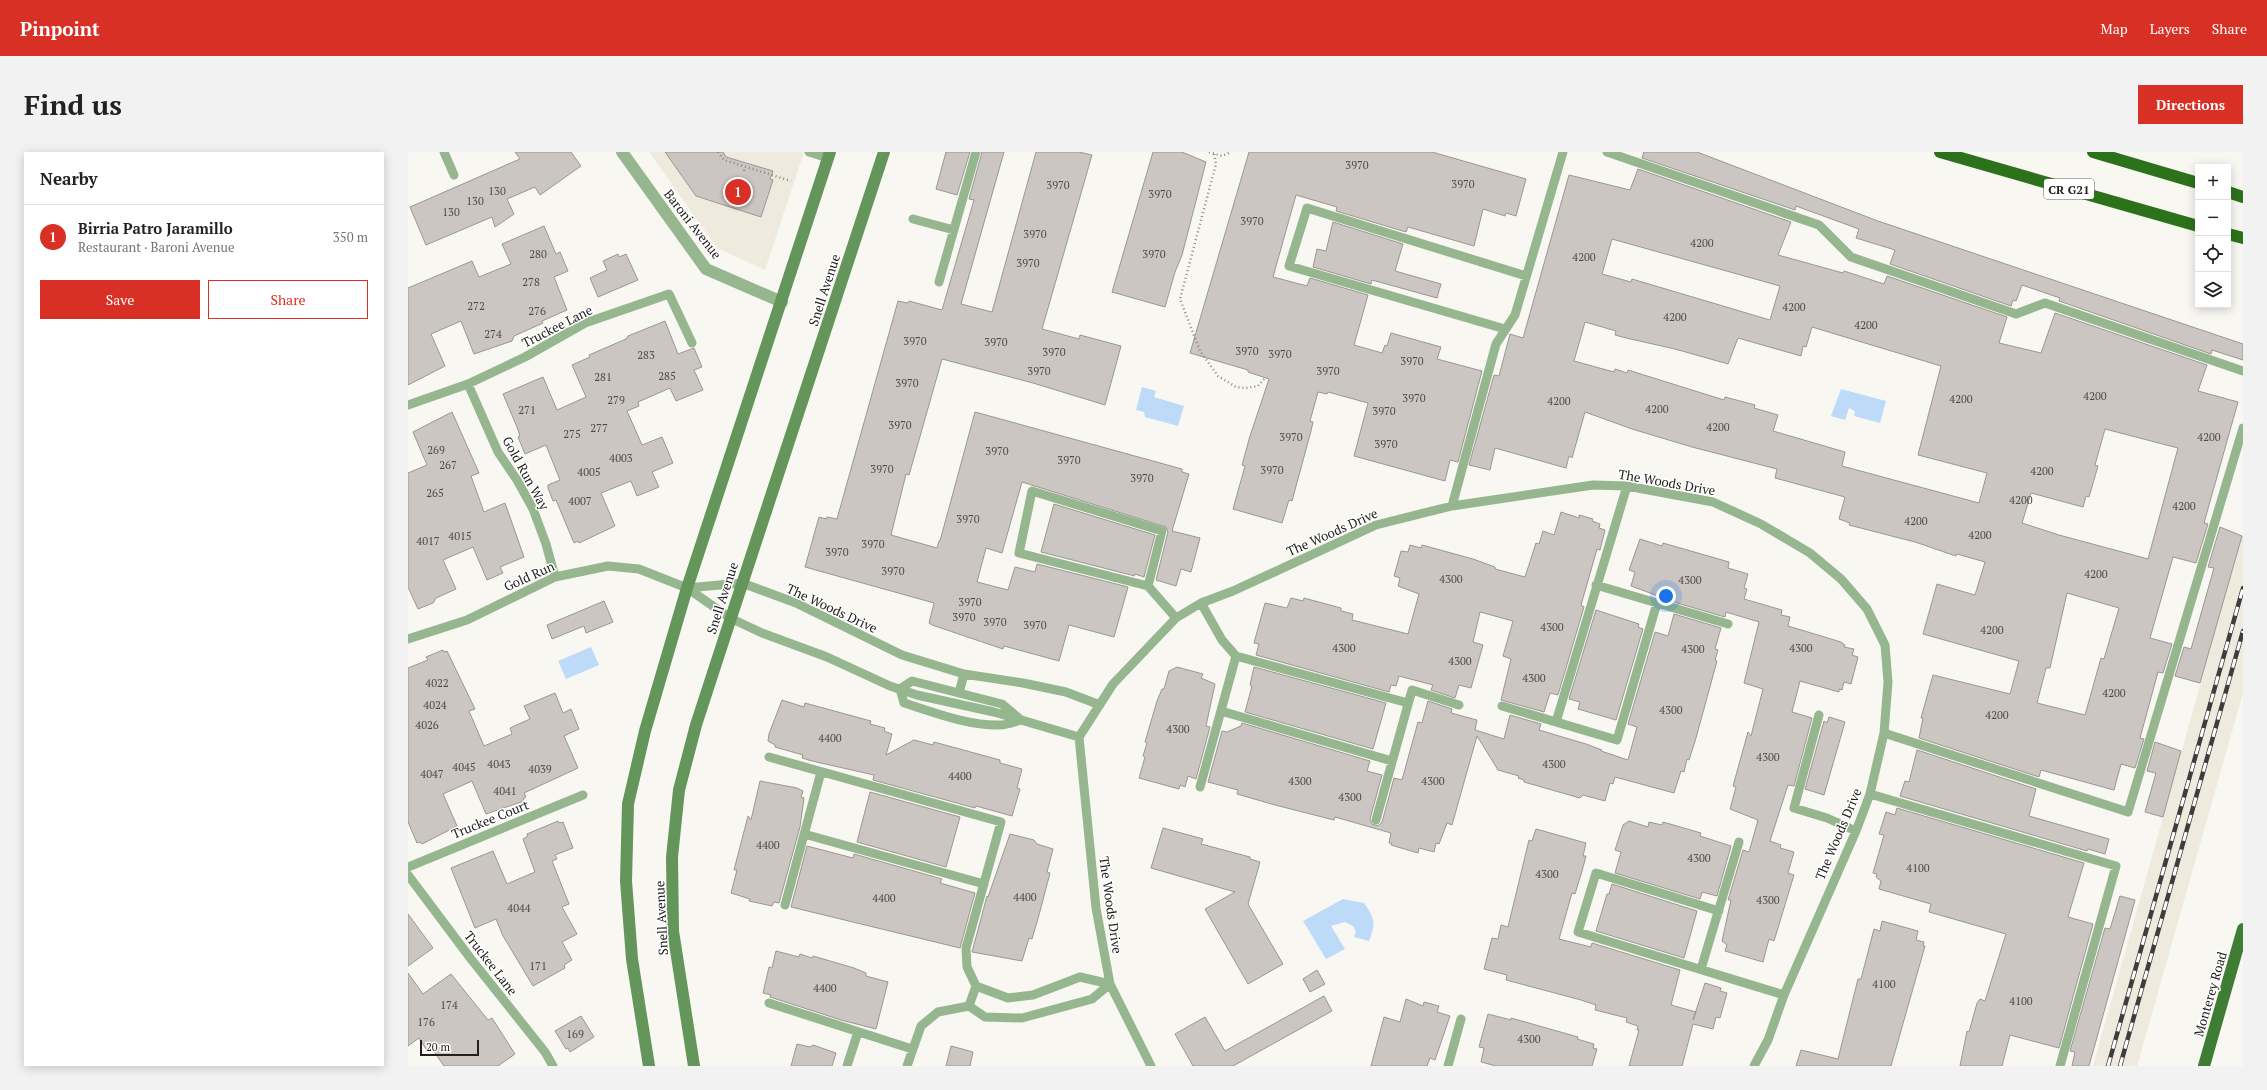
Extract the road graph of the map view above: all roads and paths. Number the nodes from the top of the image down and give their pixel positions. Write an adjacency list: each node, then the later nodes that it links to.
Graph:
1 (444, 152): 17 (lane)
2 (622, 152): 29 (street, Baroni Avenue)
3 (718, 152): 15 (path)
4 (809, 152): 14 (lane)
5 (884, 152): 40 (main road, Snell Avenue)
6 (976, 152): 24 (lane)
7 (1209, 152): 13 (path)
8 (1231, 152): 13 (path)
9 (1563, 152): 27 (lane)
10 (1607, 152): 32 (lane)
11 (1940, 152): 23 (highway, CR G21)
12 (2093, 152): 19 (highway)
13 (1214, 154): 33 (path)
14 (829, 155): 29 (main road)
15 (745, 167): 16 (path); 18 (path)
16 (744, 171)
17 (454, 175)
18 (791, 181)
19 (2195, 182)
20 (2231, 193): 21 (highway)
21 (2243, 197)
22 (913, 219): 24 (lane)
23 (2195, 225)
24 (954, 230): 28 (lane)
25 (2231, 235): 26 (highway)
26 (2243, 238)
27 (1526, 276): 30 (lane); 30 (lane)
28 (939, 282)
29 (782, 302): 43 (main road)
30 (1505, 329): 38 (lane)
31 (692, 342): 34 (lane, Truckee Lane)
32 (2243, 372)
33 (1264, 379)
34 (468, 384): 35 (lane, Truckee Lane); 39 (lane, Gold Run Way)
35 (408, 405)
36 (2243, 428): 62 (lane)
37 (1627, 486): 38 (lane, The Woods Drive); 41 (lane); 62 (lane, The Woods Drive)
38 (1452, 506): 44 (lane, The Woods Drive)
39 (555, 576): 43 (lane, Gold Run); 49 (lane, Gold Run)
40 (742, 583): 43 (lane, The Woods Drive); 46 (main road, Snell Avenue); 51 (lane, The Woods Drive)
41 (1596, 585): 45 (lane); 61 (lane)
42 (1148, 586): 42 (lane); 47 (lane)
43 (687, 588): 46 (lane); 90 (main road)
44 (1201, 603): 47 (lane, The Woods Drive); 50 (lane)
45 (1657, 603): 48 (lane); 61 (lane)
46 (730, 618): 52 (lane); 91 (main road, Snell Avenue)
47 (1176, 618): 55 (lane, The Woods Drive)
48 (1728, 624)
49 (408, 639)
50 (1236, 656): 54 (lane); 58 (lane)
51 (964, 674): 53 (lane); 55 (lane, The Woods Drive)
52 (900, 689): 53 (lane); 60 (lane); 60 (lane)
53 (960, 693): 60 (lane)
54 (1408, 703): 56 (lane); 65 (lane)
55 (1100, 705): 63 (lane, The Woods Drive)
56 (1459, 705)
57 (1502, 706): 61 (lane)
58 (1221, 711): 65 (lane); 67 (lane)
59 (1819, 715): 71 (lane)
60 (1021, 720): 63 (lane)
61 (1556, 722)
62 (1884, 733): 68 (lane, The Woods Drive)
63 (1079, 738): 81 (lane, The Woods Drive)
64 (769, 757): 66 (lane)
65 (1392, 761): 70 (lane)
66 (821, 772): 72 (lane); 76 (lane)
67 (1200, 787)
68 (1870, 794): 71 (lane, The Woods Drive); 97 (lane)
69 (583, 795): 74 (lane, Truckee Court)
70 (1376, 820)
71 (1856, 831): 83 (lane, The Woods Drive)
72 (804, 834): 76 (lane); 77 (lane)
73 (1739, 842): 78 (lane)
74 (408, 867)
75 (408, 875): 89 (lane, Truckee Lane)
76 (984, 884): 82 (lane)
77 (784, 905)
78 (1719, 910): 80 (lane); 80 (lane)
79 (2243, 929): 98 (main road, Monterey Road)
80 (1701, 969): 83 (lane)
81 (1110, 984): 82 (lane); 85 (lane); 94 (lane, The Woods Drive)
82 (976, 986): 85 (lane)
83 (1784, 995): 96 (lane, The Woods Drive)
84 (769, 1003): 87 (lane)
85 (969, 1006): 88 (lane)
86 (1461, 1019): 95 (lane)
87 (858, 1032): 88 (lane); 92 (lane)
88 (912, 1049): 93 (lane)
89 (553, 1066)
90 (649, 1066)
91 (694, 1066)
92 (847, 1066)
93 (907, 1066)
94 (1151, 1066)
95 (1448, 1066)
96 (1754, 1066)
97 (2060, 1066)
98 (2204, 1066)

